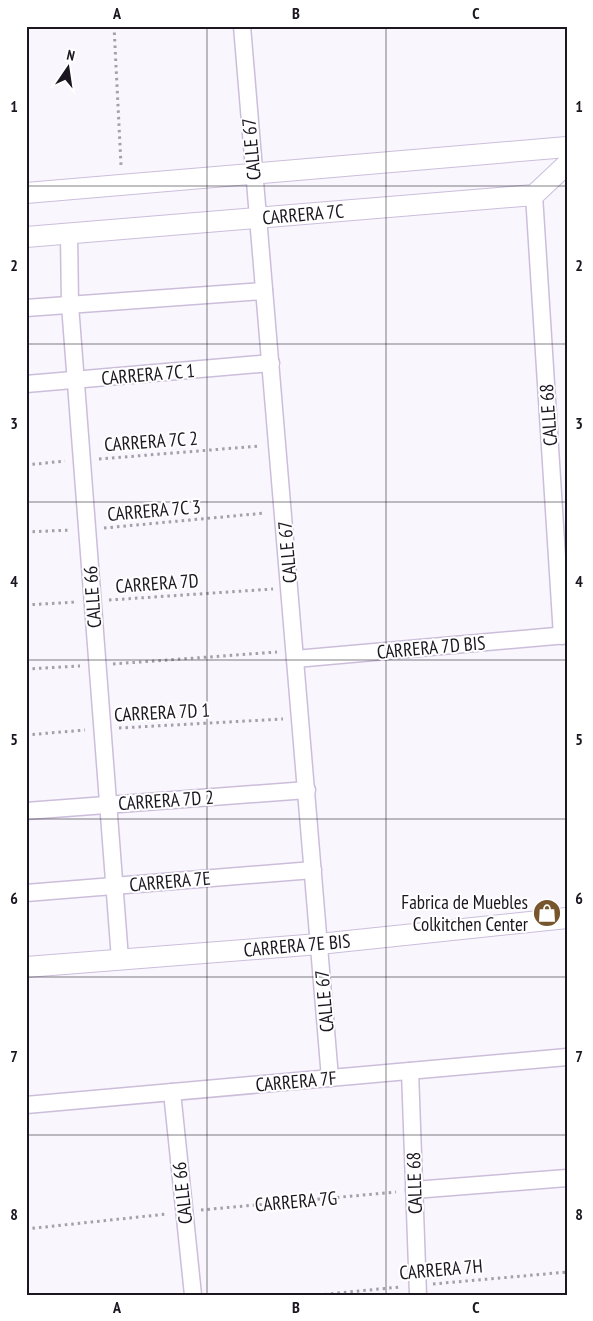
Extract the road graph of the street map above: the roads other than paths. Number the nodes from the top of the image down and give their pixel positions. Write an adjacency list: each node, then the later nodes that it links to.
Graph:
1 (242, 26): 4 (street, CALLE 67)
2 (567, 147): 4 (street)
3 (567, 164): 6 (street)
4 (253, 174): 5 (street); 7 (street, CALLE 67)
5 (26, 193)
6 (534, 195): 7 (street, CARRERA 7C); 16 (street, CALLE 68)
7 (258, 218): 8 (street, CARRERA 7C); 10 (street, CALLE 67)
8 (69, 234): 9 (street, CARRERA 7C); 11 (street, CALLE 66)
9 (26, 237)
10 (264, 291): 11 (street); 13 (street, CALLE 67)
11 (70, 305): 12 (street); 14 (street, CALLE 66)
12 (26, 308)
13 (271, 363): 14 (street, CARRERA 7C 1); 17 (street, CALLE 67)
14 (77, 380): 15 (street, CARRERA 7C 1); 19 (street, CALLE 66)
15 (26, 384)
16 (564, 635): 17 (street, CARRERA 7D BIS)
17 (295, 655): 18 (street, CALLE 67)
18 (306, 790): 19 (street, CARRERA 7D 2); 21 (street, CALLE 67)
19 (108, 804): 20 (street, CARRERA 7D 2); 22 (street, CALLE 66)
20 (26, 811)
21 (313, 870): 22 (street, CARRERA 7E); 25 (street, CALLE 67)
22 (114, 885): 23 (street, CARRERA 7E); 26 (street, CALLE 66)
23 (26, 893)
24 (567, 918): 25 (street, CARRERA 7E BIS)
25 (319, 944): 26 (street, CARRERA 7E BIS); 30 (street, CALLE 67)
26 (120, 959): 27 (street, CARRERA 7E BIS)
27 (26, 967)
28 (567, 1057): 29 (street, CARRERA 7F)
29 (410, 1071): 30 (street, CARRERA 7F); 34 (street, CALLE 68)
30 (330, 1078): 31 (street, CARRERA 7F)
31 (172, 1092): 32 (street, CARRERA 7F); 36 (street, CALLE 66)
32 (26, 1105)
33 (567, 1178): 34 (street)
34 (414, 1190): 35 (street, CALLE 68)
35 (418, 1290)
36 (193, 1295)

